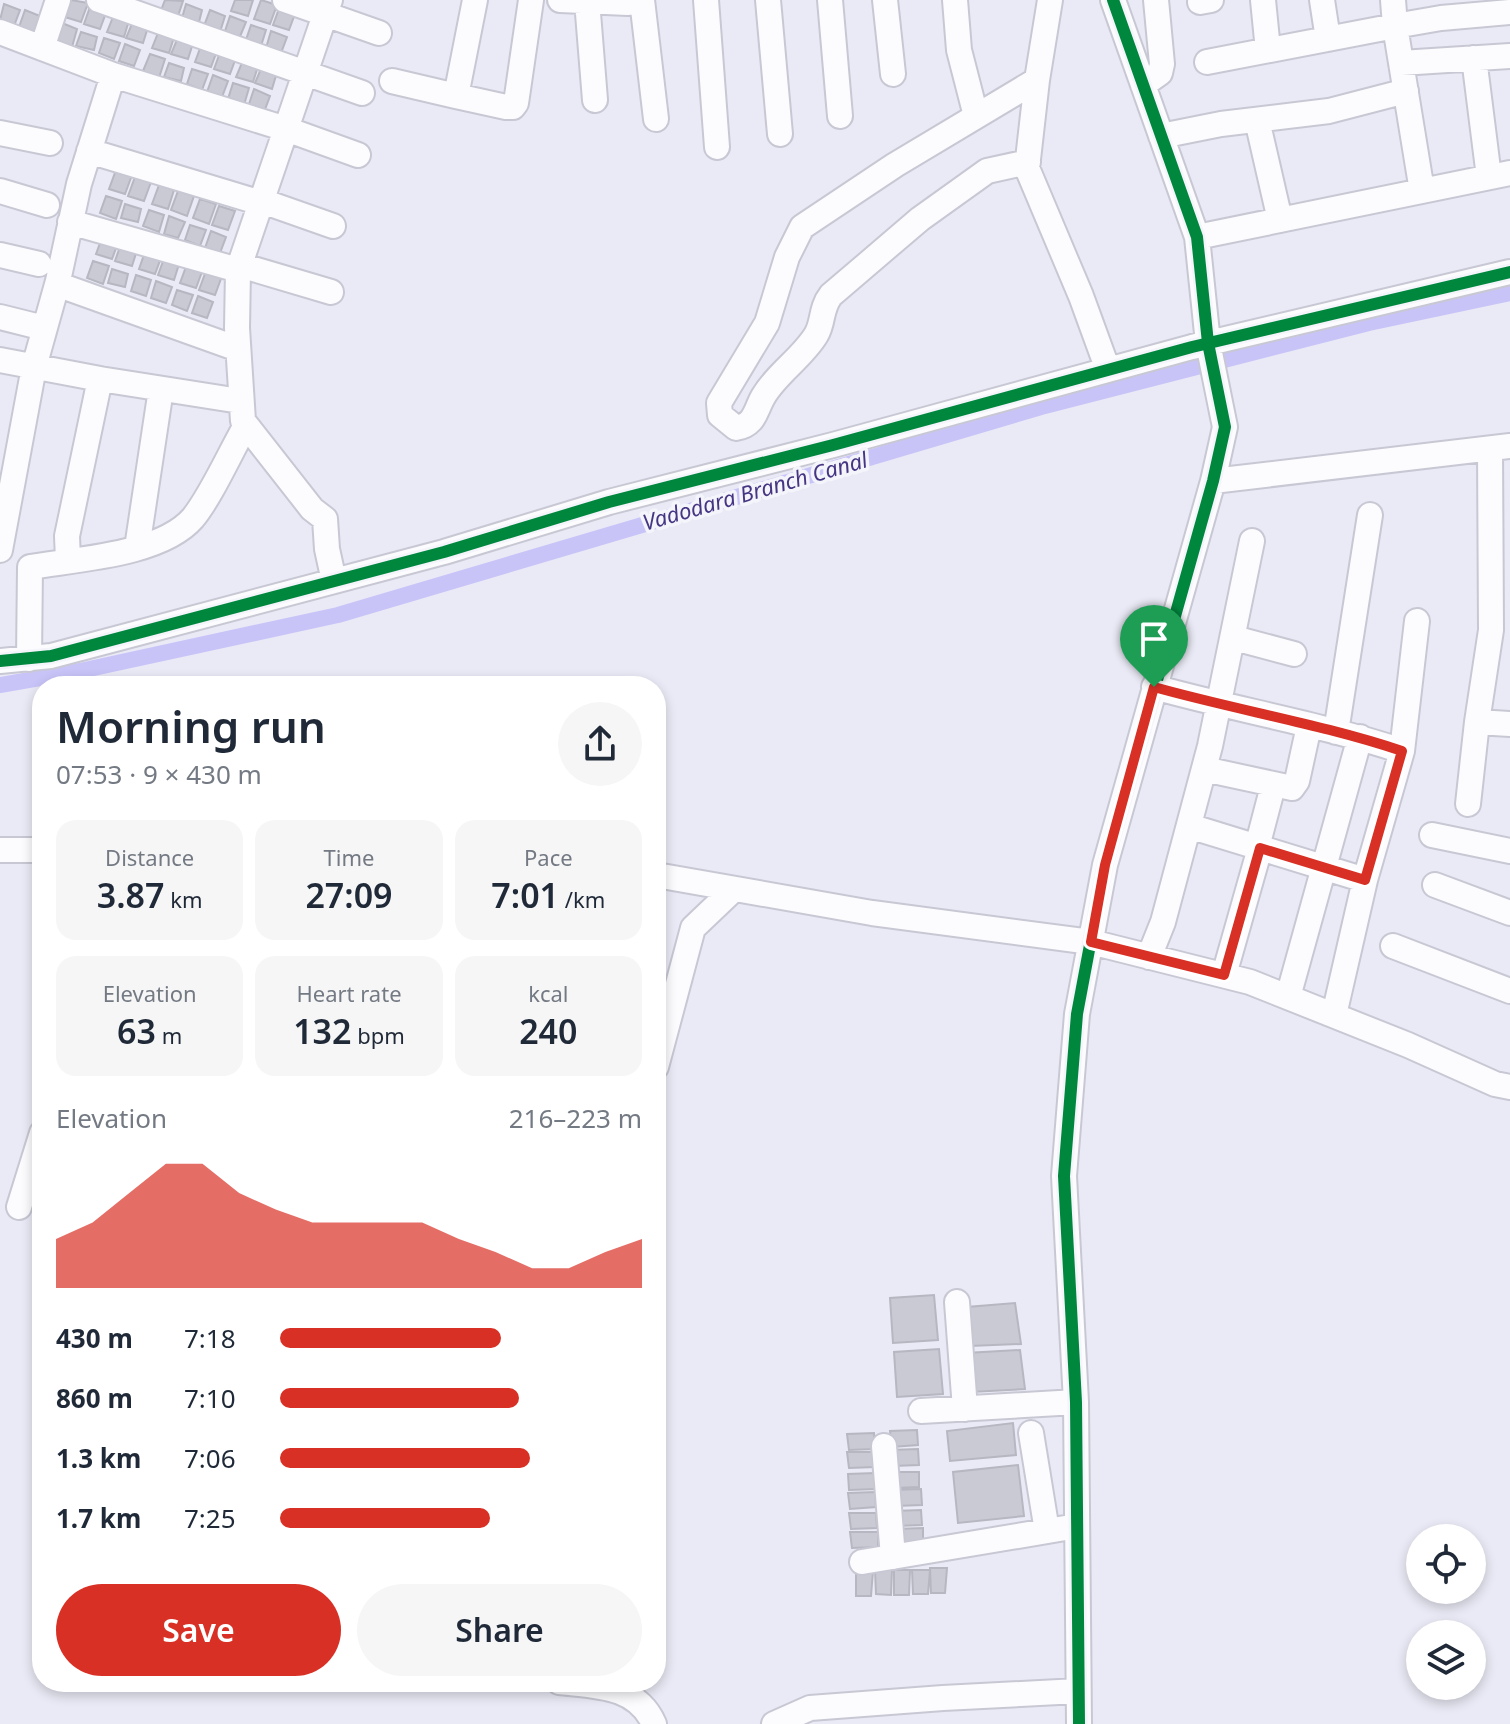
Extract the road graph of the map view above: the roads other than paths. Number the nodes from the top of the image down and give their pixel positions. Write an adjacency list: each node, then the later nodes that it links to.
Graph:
1 (58, 0): 28 (street)
2 (99, 0): 34 (street)
3 (285, 0): 21 (street)
4 (475, 0): 42 (street)
5 (531, 0): 42 (street)
6 (560, 0): 20 (street)
7 (635, 0): 20 (street)
8 (642, 0): 46 (street)
9 (706, 0): 53 (street)
10 (768, 0): 50 (street)
11 (830, 0): 44 (street)
12 (885, 0): 35 (street)
13 (955, 0): 45 (street)
14 (1050, 0): 37 (street)
15 (1113, 0): 39 (street)
16 (1156, 0): 39 (street)
17 (1263, 0): 29 (street)
18 (1322, 0): 27 (street)
19 (1393, 0): 24 (street)
20 (587, 1): 43 (street)
21 (328, 7): 26 (street); 34 (street)
22 (1463, 8): 23 (street); 24 (street)
23 (1510, 12)
24 (1395, 26): 27 (street); 33 (street)
25 (0, 32): 28 (street)
26 (379, 33)
27 (1328, 39): 29 (street)
28 (42, 48): 36 (street)
29 (1268, 50): 32 (street)
30 (1510, 56): 31 (street)
31 (1474, 58): 33 (street); 57 (street)
32 (1207, 62)
33 (1401, 63): 40 (street)
34 (306, 72): 41 (street); 48 (street)
35 (893, 74)
36 (113, 75): 48 (street); 54 (street)
37 (1037, 80): 45 (street); 56 (street)
38 (392, 81): 42 (street)
39 (1143, 85): 51 (street)
40 (1406, 91): 47 (street); 59 (street)
41 (362, 93)
42 (456, 96)
43 (595, 100)
44 (840, 116)
45 (976, 116): 56 (street)
46 (656, 119)
47 (1257, 120): 51 (street); 62 (street)
48 (286, 129): 55 (street); 60 (street)
49 (0, 133): 52 (street)
50 (780, 134)
51 (1161, 136): 65 (street)
52 (50, 143)
53 (717, 147)
54 (89, 151): 60 (street); 63 (street)
55 (358, 155)
56 (1028, 162): 78 (street)
57 (1500, 175): 59 (street)
58 (0, 191): 61 (street)
59 (1422, 191): 62 (street)
60 (261, 202): 64 (street); 68 (street)
61 (47, 205)
62 (1280, 220): 65 (street)
63 (70, 222): 68 (street); 70 (street)
64 (333, 226)
65 (1197, 237): 74 (street)
66 (0, 255): 67 (street)
67 (39, 264)
68 (239, 268): 71 (street); 75 (street)
69 (1510, 272): 74 (street)
70 (58, 281): 73 (street); 75 (street)
71 (331, 292)
72 (0, 317): 73 (street)
73 (44, 328): 77 (street)
74 (1209, 347): 78 (street); 84 (street)
75 (238, 349): 81 (street)
76 (0, 360): 77 (street)
77 (34, 367): 79 (street); 88 (street)
78 (1108, 370): 92 (street)
79 (100, 379): 80 (street); 89 (street)
80 (161, 389): 81 (street); 87 (street)
81 (240, 401): 82 (street)
82 (245, 427): 87 (street); 92 (street)
83 (1500, 448): 84 (street); 100 (street)
84 (1213, 481): 98 (street)
85 (1370, 515): 103 (street)
86 (1252, 541): 94 (street)
87 (137, 548): 89 (street)
88 (0, 550)
89 (68, 560): 91 (street)
90 (0, 565): 91 (street)
91 (30, 567): 96 (street)
92 (334, 581): 96 (street)
93 (1417, 621): 105 (street)
94 (1234, 638): 95 (street); 99 (street)
95 (1294, 654)
96 (29, 659): 97 (street)
97 (0, 661)
98 (1154, 687): 99 (street); 121 (street)
99 (1219, 705): 102 (street); 106 (street)
100 (1477, 722): 101 (street); 108 (street)
101 (1510, 724)
102 (1309, 726): 103 (street); 107 (street)
103 (1336, 732): 104 (street)
104 (1360, 737): 105 (street); 115 (street)
105 (1402, 751): 117 (street)
106 (1204, 769): 107 (street); 109 (street)
107 (1273, 786): 111 (street)
108 (1468, 804)
109 (1189, 826): 111 (street); 123 (street)
110 (1432, 835): 114 (street)
111 (1259, 848): 115 (street); 124 (street)
112 (0, 850): 113 (street)
113 (32, 850)
114 (1510, 851)
115 (1323, 867): 117 (street); 126 (street)
116 (666, 877): 119 (street)
117 (1365, 880): 127 (street)
118 (1435, 885): 120 (street)
119 (734, 889): 121 (street); 128 (street)
120 (1510, 913)
121 (1091, 942): 123 (street); 133 (street)
122 (1393, 946): 125 (street)
123 (1149, 957): 124 (street)
124 (1224, 975): 126 (street)
125 (1510, 991)
126 (1288, 997): 127 (street)
127 (1334, 1015): 129 (street)
128 (666, 1029)
129 (1510, 1087)
130 (32, 1165): 131 (street)
131 (19, 1207)
132 (957, 1302): 134 (street)
133 (1076, 1402): 134 (street); 138 (street)
134 (965, 1409): 135 (street)
135 (921, 1411)
136 (1031, 1433): 139 (street)
137 (884, 1446): 140 (street)
138 (1077, 1526): 139 (street); 142 (street)
139 (1047, 1531): 140 (street)
140 (893, 1557): 141 (street)
141 (862, 1562)
142 (1078, 1691): 145 (street); 146 (street)
143 (624, 1692): 144 (street)
144 (654, 1724)
145 (774, 1724)
146 (1079, 1724)

